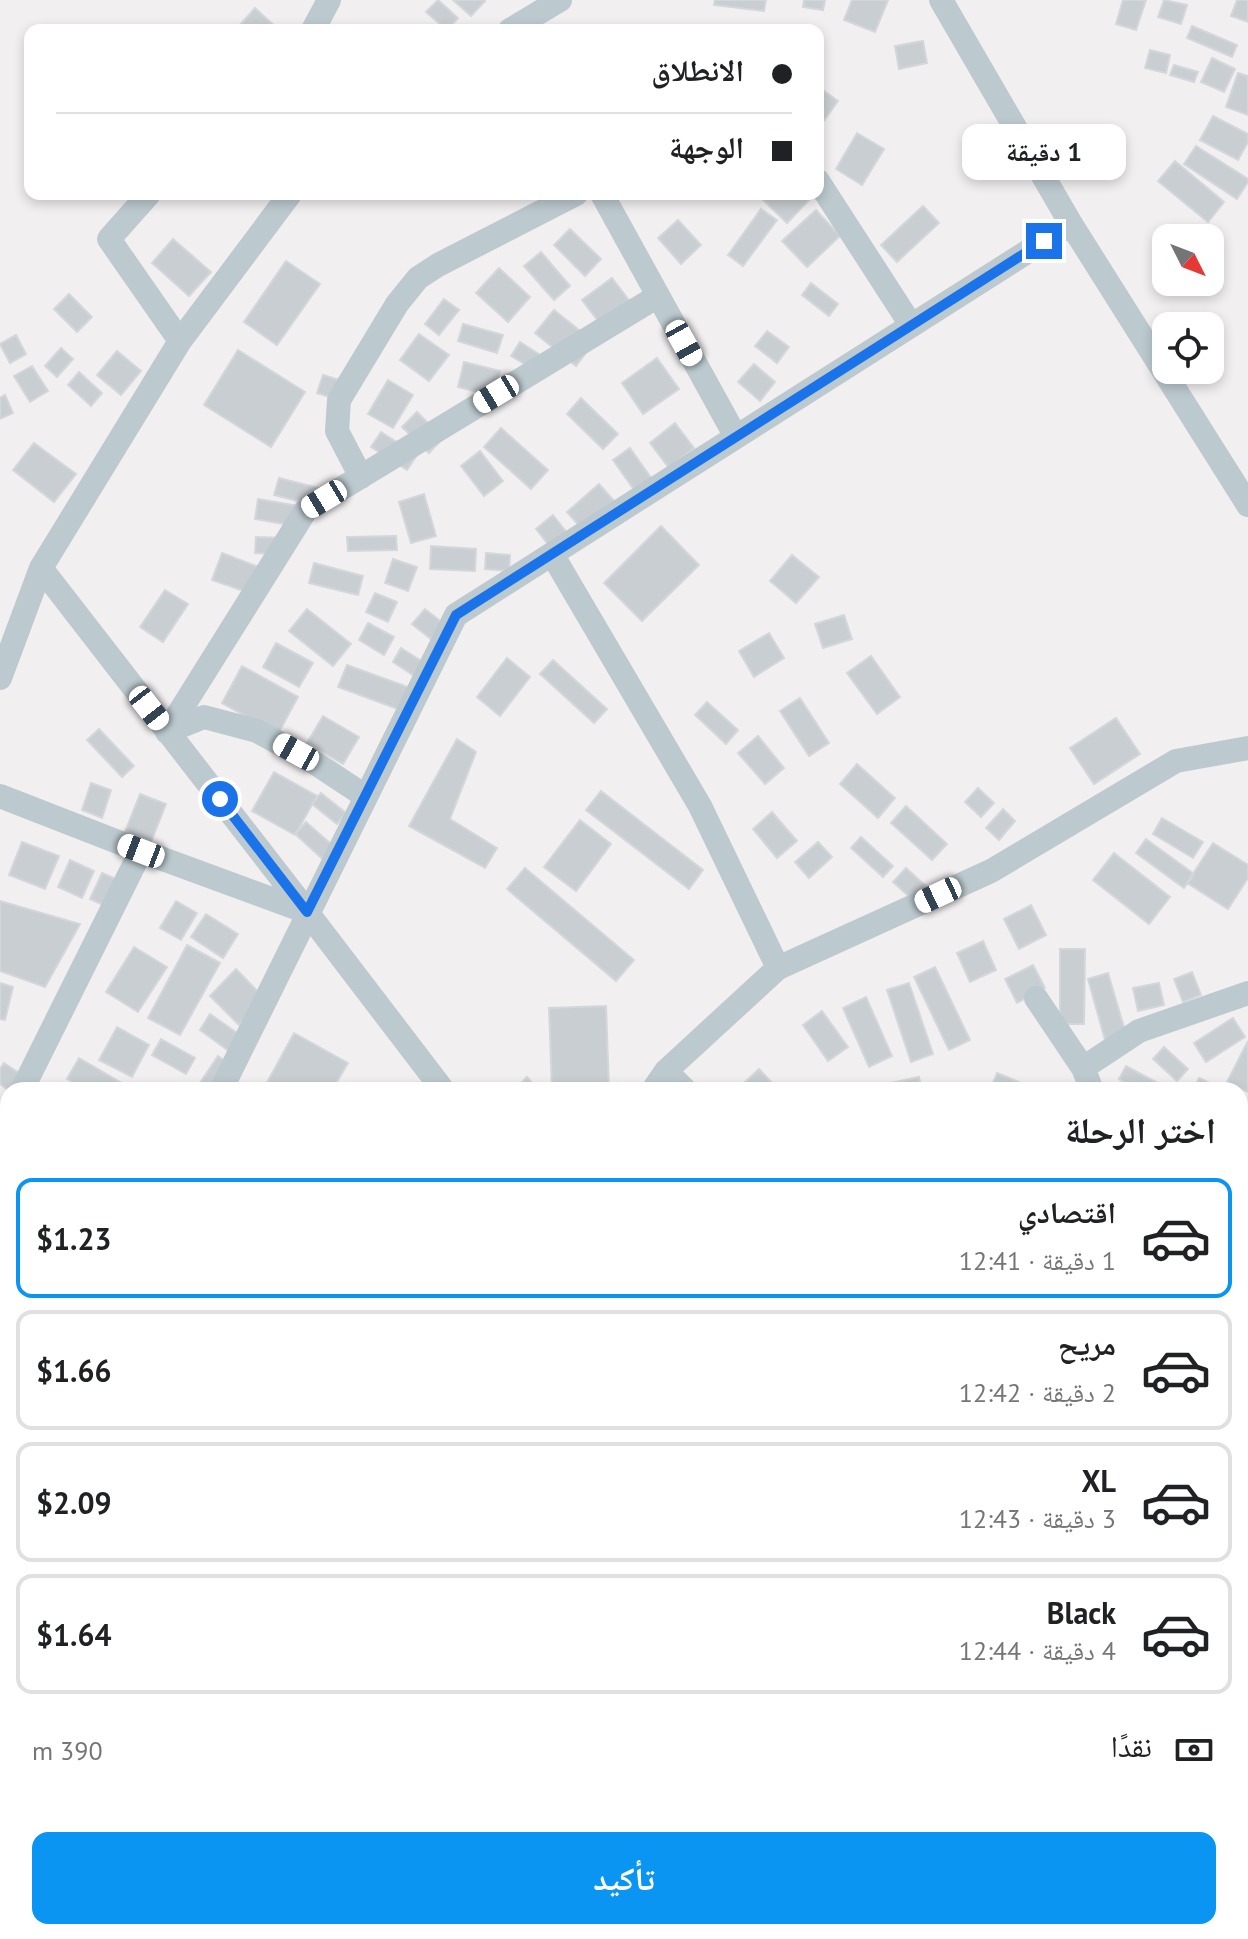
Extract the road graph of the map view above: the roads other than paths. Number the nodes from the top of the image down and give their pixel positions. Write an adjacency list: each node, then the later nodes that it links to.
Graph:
1 (329, 0): 4 (street)
2 (560, 0): 5 (street)
3 (941, 0): 11 (street)
4 (316, 24)
5 (521, 24)
6 (824, 190): 13 (street)
7 (144, 200): 14 (street)
8 (286, 200): 14 (street)
9 (564, 200): 16 (street)
10 (605, 200): 12 (street)
11 (1071, 224): 13 (street); 17 (street)
12 (658, 296): 15 (street); 16 (street)
13 (911, 325): 15 (street)
14 (180, 341): 19 (street)
15 (736, 437): 18 (street)
16 (361, 477): 21 (street)
17 (1248, 505)
18 (552, 554): 24 (street); 27 (street)
19 (41, 568): 20 (street); 21 (street)
20 (0, 678)
21 (167, 732): 24 (street); 26 (street)
22 (1248, 748): 27 (street)
23 (0, 796): 25 (street)
24 (365, 796): 26 (street)
25 (141, 851): 26 (street); 32 (street)
26 (307, 912): 33 (street); 34 (street)
27 (778, 968): 31 (street)
28 (1248, 993): 30 (street)
29 (1036, 998): 30 (street)
30 (1087, 1079)
31 (659, 1080)
32 (26, 1082)
33 (225, 1082)
34 (437, 1082)

